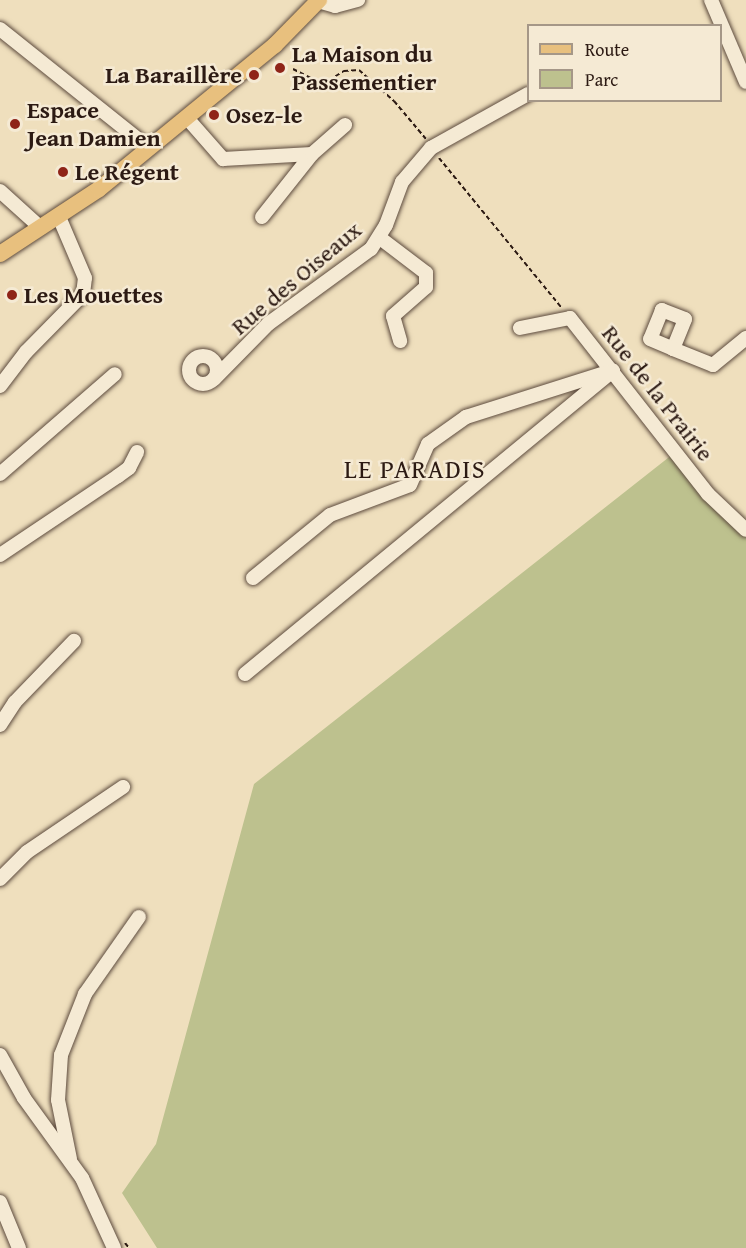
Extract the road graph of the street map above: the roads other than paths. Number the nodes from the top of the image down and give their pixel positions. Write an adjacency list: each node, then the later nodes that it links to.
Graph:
1 (319, 0): 2 (street); 9 (main road)
2 (358, 0)
3 (711, 0): 4 (street)
4 (719, 24)
5 (0, 29): 11 (street)
6 (723, 35): 7 (street)
7 (746, 82)
8 (527, 95): 17 (street, Rue des Oiseaux)
9 (187, 118): 11 (main road); 12 (street)
10 (345, 125): 12 (street)
11 (149, 148): 14 (main road)
12 (312, 154): 15 (street)
13 (0, 191): 16 (street)
14 (59, 217): 16 (main road); 26 (street)
15 (262, 217)
16 (42, 228): 18 (main road)
17 (380, 238): 21 (street); 25 (street, Rue des Oiseaux)
18 (0, 254)
19 (520, 328): 23 (street, Rue de la Prairie)
20 (746, 338): 22 (street)
21 (400, 341)
22 (673, 349)
23 (613, 371): 29 (street, Rue de la Prairie); 31 (street); 33 (street)
24 (115, 374): 28 (street)
25 (214, 379)
26 (0, 386)
27 (137, 452): 30 (street)
28 (0, 474)
29 (746, 530)
30 (0, 555)
31 (253, 578)
32 (74, 641): 34 (street)
33 (245, 674)
34 (0, 725)
35 (123, 787): 36 (street)
36 (0, 879)
37 (139, 917): 39 (street)
38 (0, 1054): 39 (street)
39 (70, 1159): 42 (street)
40 (0, 1202): 41 (street)
41 (19, 1248)
42 (114, 1248)

